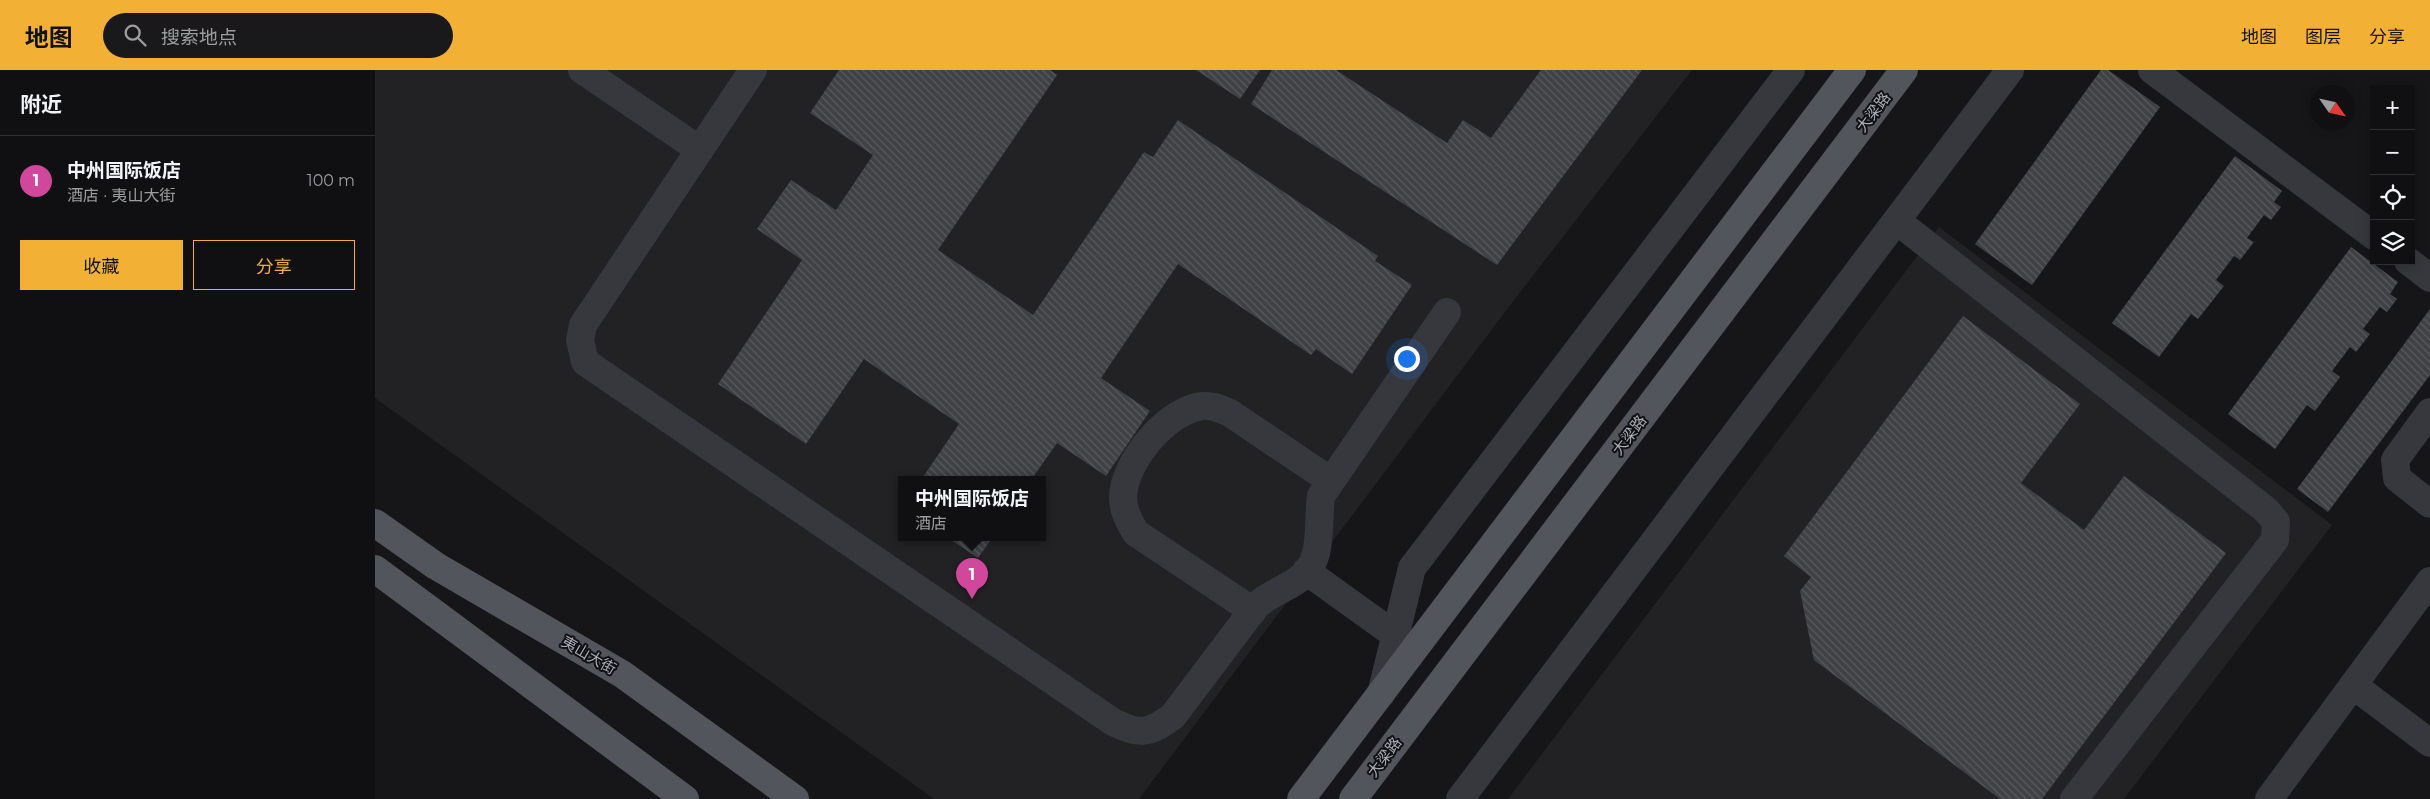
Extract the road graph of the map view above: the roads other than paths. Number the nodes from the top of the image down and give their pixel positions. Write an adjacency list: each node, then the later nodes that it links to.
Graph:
1 (582, 70): 8 (street)
2 (753, 70): 8 (street)
3 (1791, 70): 22 (street)
4 (1852, 70): 24 (main road)
5 (1904, 70): 29 (main road, 大梁路)
6 (2010, 70): 9 (street)
7 (2153, 70): 10 (street)
8 (699, 150): 21 (street)
9 (1897, 221): 30 (street); 31 (street)
10 (2370, 233)
11 (2413, 265): 12 (street)
12 (2430, 278)
13 (1447, 312): 15 (street)
14 (2430, 412): 16 (street)
15 (1331, 481): 19 (street); 21 (street)
16 (2430, 504)
17 (375, 523): 27 (main road, 夷山大街)
18 (375, 569): 26 (main road)
19 (1306, 571): 21 (street); 22 (street)
20 (2430, 581): 23 (street)
21 (1253, 611)
22 (1395, 636): 24 (street)
23 (2353, 685): 25 (street); 32 (street)
24 (1381, 694): 28 (main road)
25 (2430, 743)
26 (685, 799)
27 (795, 799)
28 (1301, 799)
29 (1353, 799)
30 (1460, 799)
31 (2074, 799)
32 (2269, 799)

